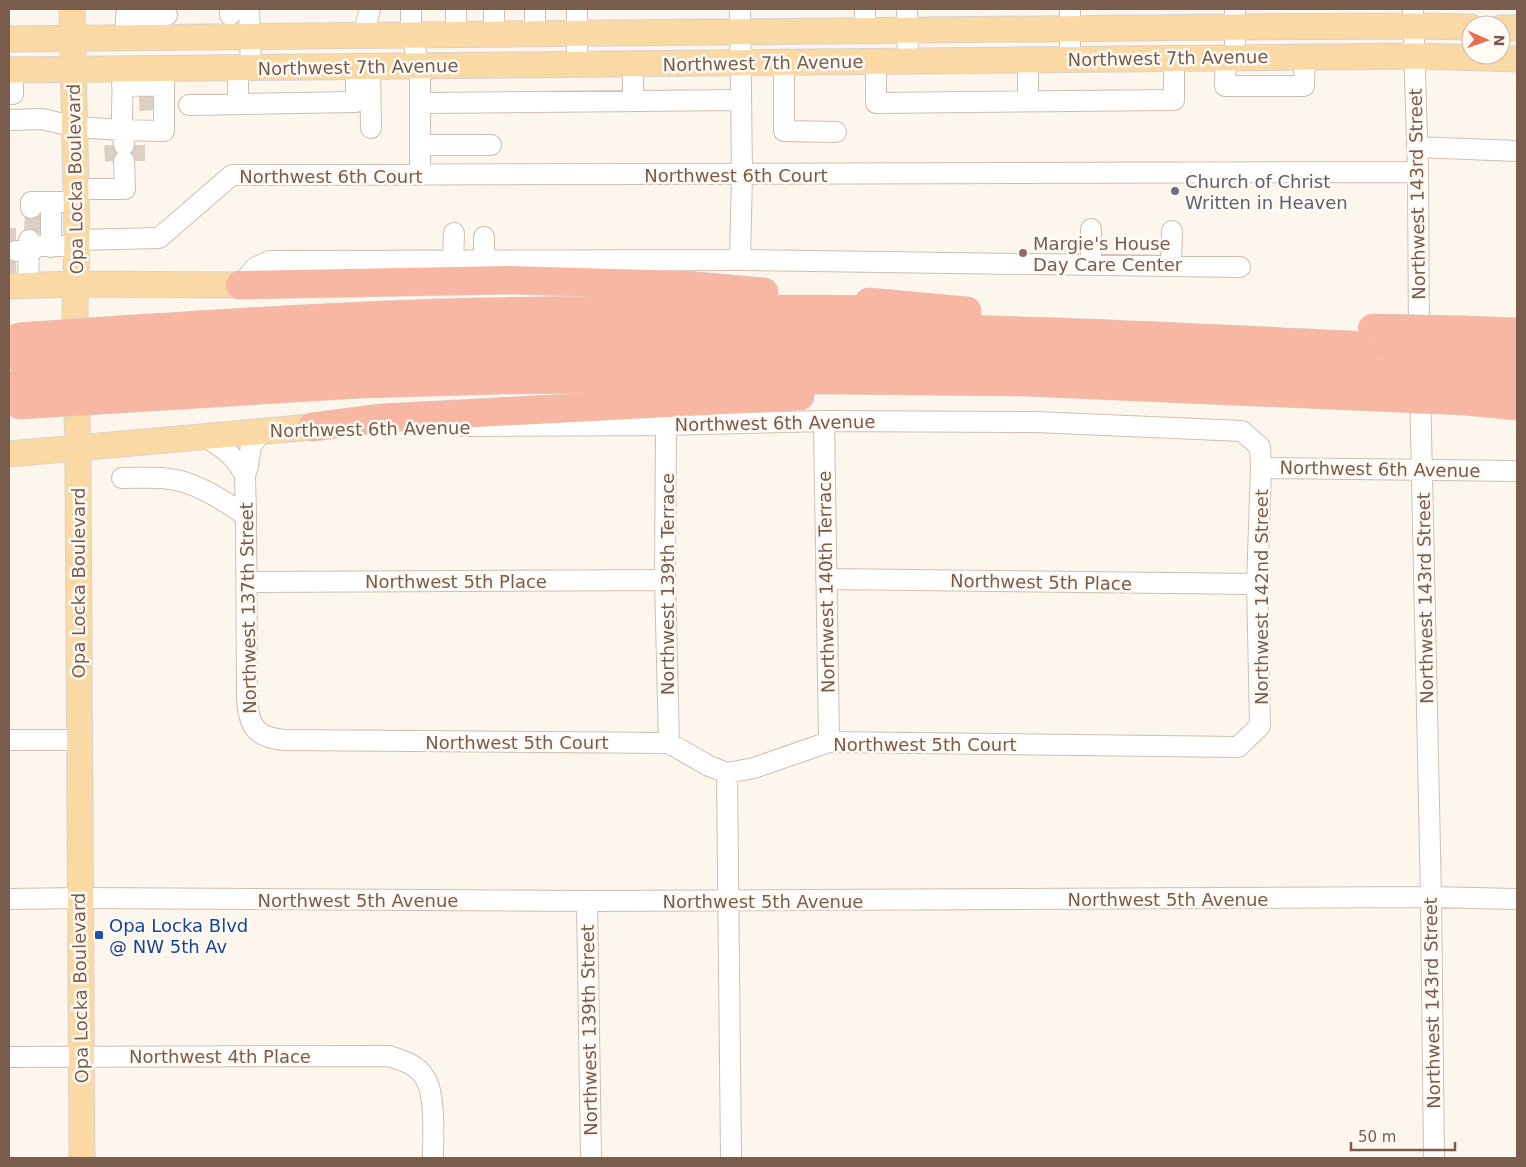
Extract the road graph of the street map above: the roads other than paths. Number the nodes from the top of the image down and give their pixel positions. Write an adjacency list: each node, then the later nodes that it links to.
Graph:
1 (72, 9): 25 (main road, Opa Locka Boulevard)
2 (249, 9): 24 (street)
3 (370, 9): 23 (street)
4 (411, 9): 22 (street)
5 (456, 9): 19 (street)
6 (494, 9): 20 (street)
7 (535, 9): 21 (street)
8 (578, 9): 18 (street)
9 (1414, 17): 10 (main road, Northwest 7th Avenue); 17 (main road, Northwest 7th Avenue); 27 (street, Northwest 143rd Street)
10 (1235, 18): 12 (main road, Northwest 7th Avenue); 29 (street)
11 (907, 19): 12 (main road, Northwest 7th Avenue); 14 (main road, Northwest 7th Avenue); 33 (street)
12 (1070, 19): 30 (street)
13 (740, 20): 14 (main road, Northwest 7th Avenue); 18 (main road, Northwest 7th Avenue); 36 (street)
14 (865, 20)
15 (126, 21): 16 (main road, Northwest 7th Avenue); 25 (main road, Northwest 7th Avenue)
16 (168, 21): 24 (main road, Northwest 7th Avenue)
17 (1461, 25)
18 (578, 33): 21 (main road, Northwest 7th Avenue); 37 (street)
19 (456, 34): 20 (main road, Northwest 7th Avenue); 22 (main road, Northwest 7th Avenue)
20 (494, 34): 21 (main road, Northwest 7th Avenue)
21 (535, 34)
22 (411, 35): 23 (main road, Northwest 7th Avenue); 40 (street)
23 (363, 36): 24 (main road, Northwest 7th Avenue)
24 (250, 37): 41 (street)
25 (73, 38): 26 (main road, Northwest 7th Avenue); 42 (main road, Opa Locka Boulevard)
26 (9, 39)
27 (1415, 56): 29 (main road, Northwest 7th Avenue); 31 (main road, Northwest 7th Avenue); 58 (street, Northwest 143rd Street)
28 (1174, 58): 29 (main road, Northwest 7th Avenue); 30 (main road, Northwest 7th Avenue); 47 (street)
29 (1231, 58)
30 (1070, 59): 32 (main road, Northwest 7th Avenue)
31 (1517, 59)
32 (1028, 60): 33 (main road, Northwest 7th Avenue); 47 (street)
33 (908, 61): 35 (main road, Northwest 7th Avenue)
34 (784, 62): 35 (main road, Northwest 7th Avenue); 36 (main road, Northwest 7th Avenue); 55 (street)
35 (876, 62): 47 (street)
36 (741, 63): 38 (main road, Northwest 7th Avenue); 45 (street)
37 (577, 64): 38 (main road, Northwest 7th Avenue); 40 (main road, Northwest 7th Avenue)
38 (633, 64): 46 (street)
39 (363, 66): 40 (main road, Northwest 7th Avenue); 41 (main road, Northwest 7th Avenue); 49 (street); 54 (street)
40 (420, 66): 48 (street)
41 (244, 68): 49 (street); 52 (main road, Northwest 7th Avenue)
42 (74, 69): 43 (main road, Northwest 7th Avenue); 52 (main road, Northwest 7th Avenue); 53 (main road, Opa Locka Boulevard)
43 (11, 70): 44 (street)
44 (9, 94)
45 (742, 100): 46 (street); 62 (street)
46 (633, 101): 48 (street)
47 (1028, 101)
48 (420, 103): 56 (street)
49 (238, 104): 50 (street)
50 (189, 105)
51 (9, 120): 53 (street)
52 (137, 120): 53 (street); 63 (street)
53 (76, 127): 63 (main road, Opa Locka Boulevard)
54 (371, 128)
55 (836, 132)
56 (420, 145): 57 (street); 61 (street)
57 (491, 145)
58 (1417, 147): 59 (street); 60 (street, Northwest 143rd Street)
59 (1517, 151)
60 (1418, 172): 62 (street, Northwest 6th Court); 99 (street, Northwest 143rd Street)
61 (420, 175): 62 (street, Northwest 6th Court); 69 (street, Northwest 6th Court)
62 (742, 175): 72 (street)
63 (76, 195): 64 (street); 69 (main road, Opa Locka Boulevard)
64 (51, 202): 70 (street); 71 (street)
65 (1091, 229): 75 (street)
66 (1172, 231): 76 (street)
67 (454, 233): 73 (street)
68 (484, 237): 74 (street)
69 (77, 243): 71 (street, Northwest 6th Court); 78 (main road, Opa Locka Boulevard)
70 (24, 244): 71 (street, Northwest 6th Court); 78 (main road)
71 (51, 247)
72 (740, 260): 74 (street); 75 (street)
73 (454, 261): 74 (street); 79 (street)
74 (484, 261)
75 (1091, 265): 76 (street)
76 (1171, 266): 77 (street)
77 (1240, 267)
78 (76, 284): 79 (main road); 96 (main road, Opa Locka Boulevard)
79 (240, 284): 80 (highway)
80 (967, 311): 84 (highway); 85 (highway)
81 (1517, 332): 82 (highway)
82 (1464, 340): 83 (highway); 84 (highway, bridge)
83 (1517, 354)
84 (1373, 361): 85 (highway); 88 (highway); 89 (highway, bridge)
85 (132, 363): 86 (highway, bridge); 86 (highway, bridge); 88 (highway)
86 (14, 371)
87 (1517, 379): 89 (highway)
88 (1025, 382): 93 (highway)
89 (1465, 389): 90 (highway)
90 (1517, 406)
91 (824, 421): 92 (street, Northwest 6th Avenue); 98 (street, Northwest 6th Avenue); 104 (street, Northwest 140th Terrace)
92 (666, 425): 93 (street, Northwest 6th Avenue); 105 (street, Northwest 139th Terrace)
93 (312, 427): 94 (main road, Northwest 6th Avenue)
94 (262, 431): 95 (main road, Northwest 6th Avenue); 101 (street, Northwest 137th Street)
95 (202, 436): 96 (main road, Northwest 6th Avenue); 101 (street)
96 (77, 448): 97 (main road, Northwest 6th Avenue); 111 (main road, Opa Locka Boulevard)
97 (9, 454)
98 (1261, 468): 99 (street, Northwest 6th Avenue); 107 (street, Northwest 142nd Street)
99 (1422, 469): 100 (street, Northwest 6th Avenue); 115 (street, Northwest 143rd Street)
100 (1517, 471)
101 (245, 475): 103 (street, Northwest 137th Street)
102 (122, 478): 103 (street)
103 (246, 516): 106 (street, Northwest 137th Street)
104 (826, 579): 107 (street, Northwest 5th Place); 112 (street, Northwest 140th Terrace)
105 (665, 580): 106 (street, Northwest 5th Place); 113 (street, Northwest 139th Terrace)
106 (247, 582): 109 (street, Northwest 137th Street)
107 (1257, 584): 108 (street, Northwest 142nd Street)
108 (1260, 726): 112 (street, Northwest 5th Court)
109 (263, 735): 113 (street, Northwest 5th Court)
110 (9, 740): 111 (street)
111 (79, 740): 116 (main road, Opa Locka Boulevard)
112 (829, 742): 114 (street, Northwest 5th Court)
113 (669, 743): 114 (street, Northwest 5th Court)
114 (727, 774): 120 (street)
115 (1431, 897): 118 (street, Northwest 5th Avenue); 120 (street, Northwest 5th Avenue); 127 (street, Northwest 143rd Street)
116 (80, 898): 117 (street, Northwest 5th Avenue); 119 (street, Northwest 5th Avenue); 121 (main road, Opa Locka Boulevard)
117 (9, 899)
118 (1517, 899)
119 (587, 901): 120 (street, Northwest 5th Avenue); 125 (street, Northwest 139th Street)
120 (729, 901): 126 (street)
121 (81, 1056): 122 (street, Northwest 4th Place); 123 (main road, Opa Locka Boulevard); 124 (street, Northwest 4th Place)
122 (9, 1057)
123 (82, 1158)
124 (433, 1158)
125 (591, 1158)
126 (731, 1158)
127 (1434, 1158)

